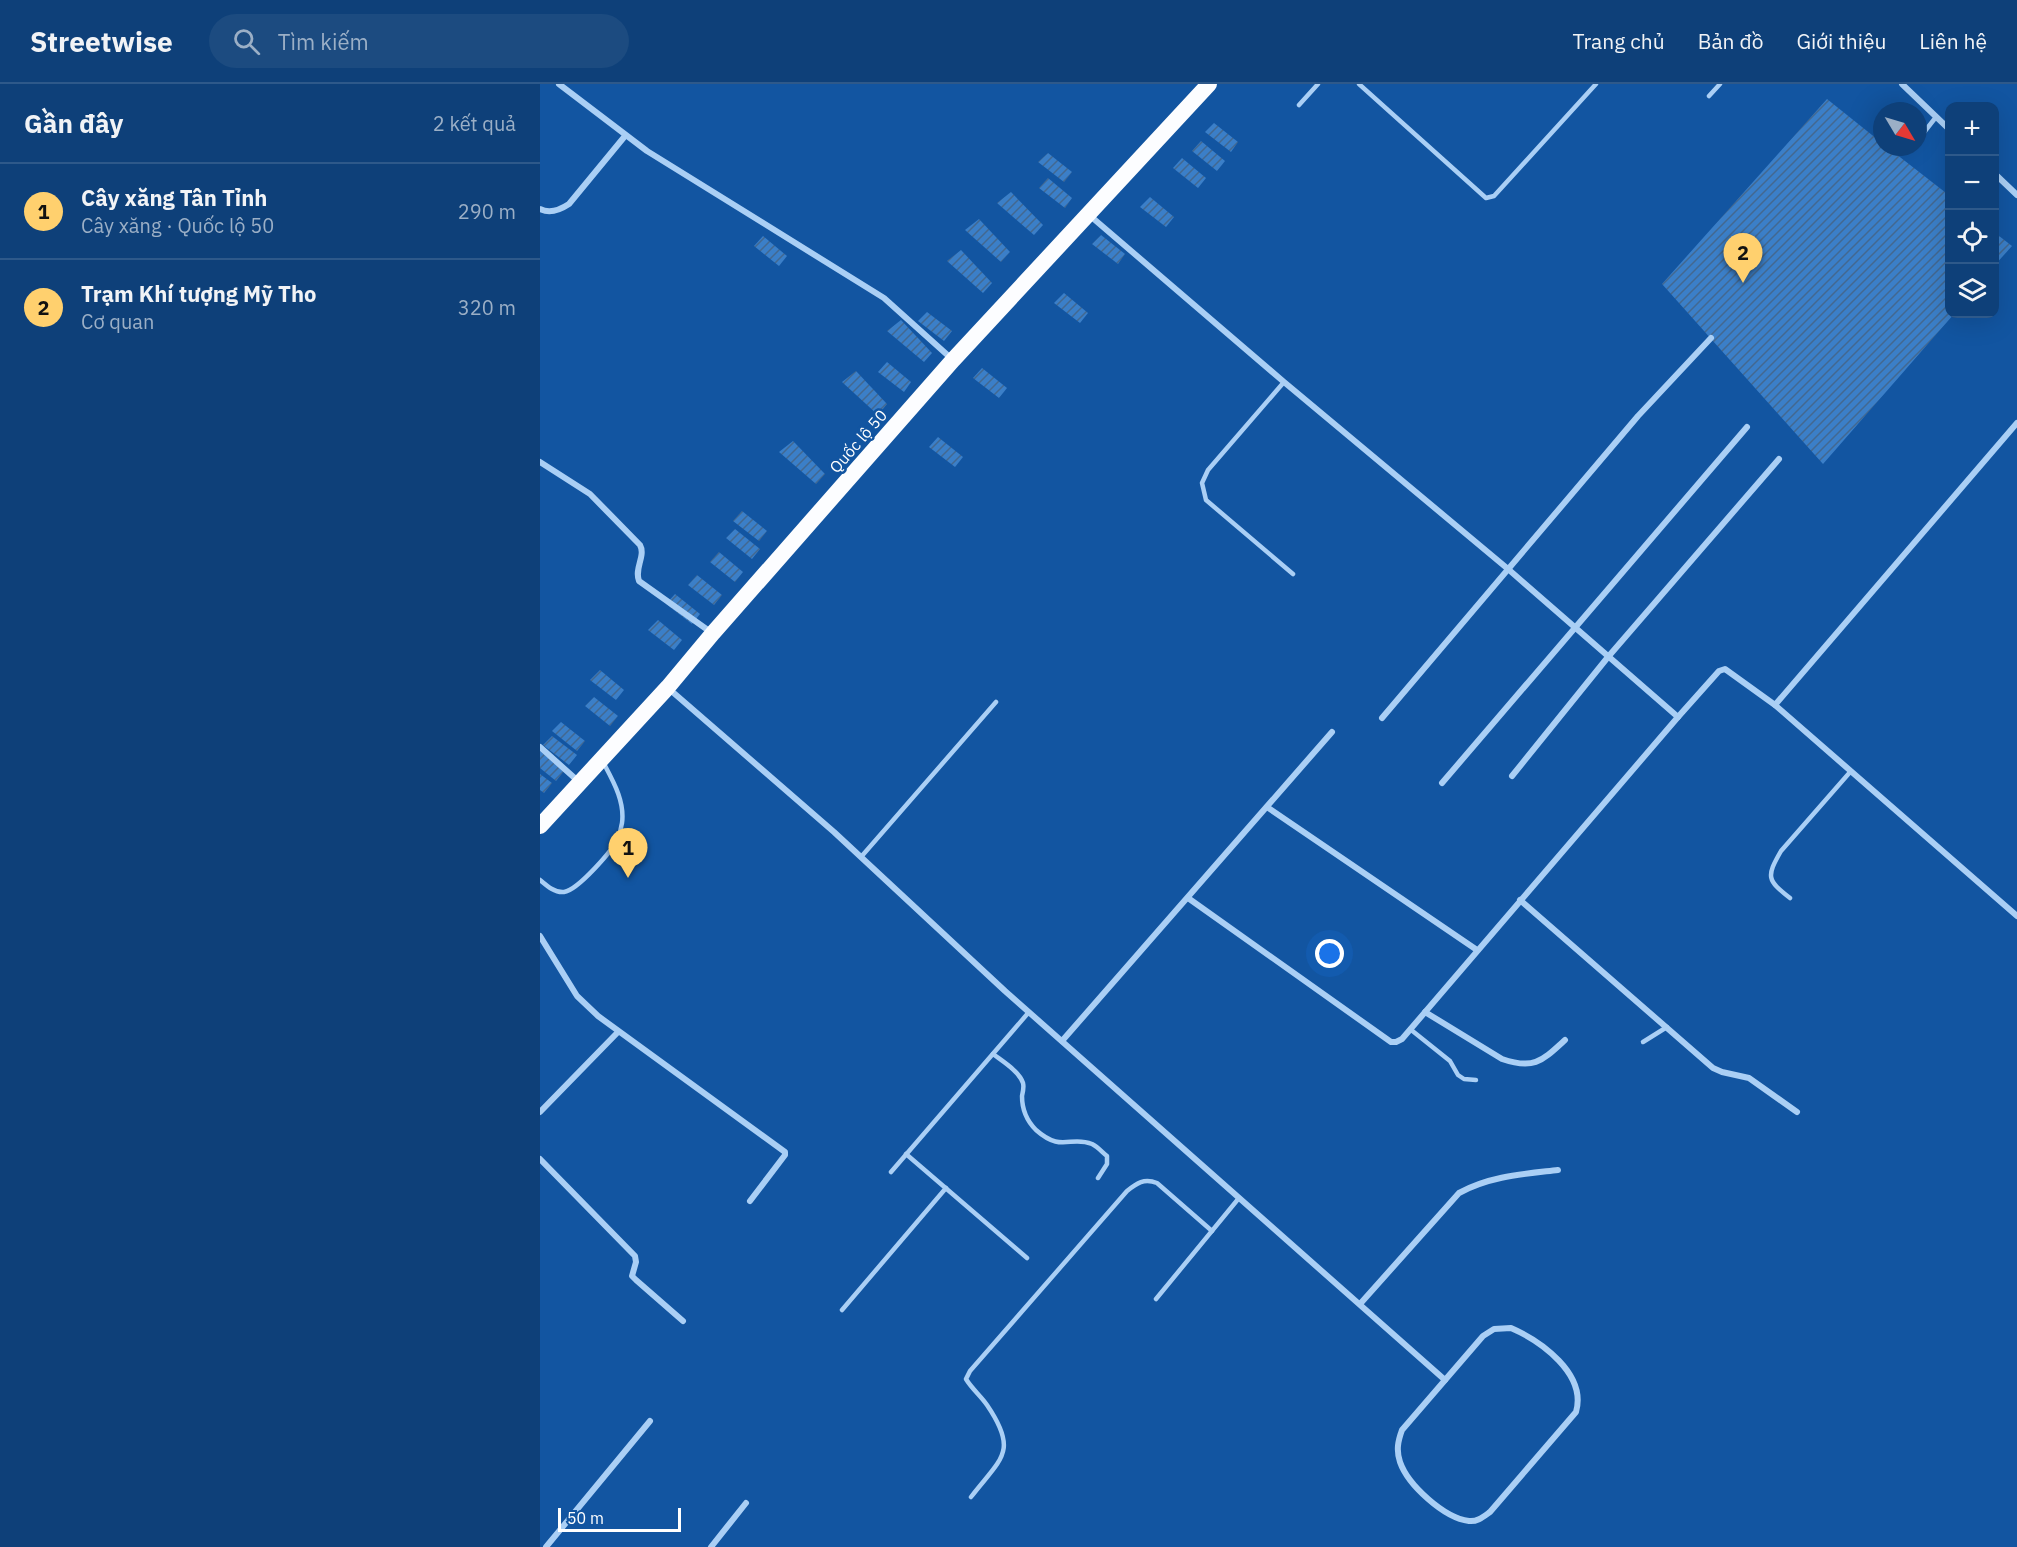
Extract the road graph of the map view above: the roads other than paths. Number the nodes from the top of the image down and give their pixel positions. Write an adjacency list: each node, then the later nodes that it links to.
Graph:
1 (559, 84): 13 (street)
2 (1209, 84): 17 (highway, Quốc lộ 50)
3 (1318, 84): 9 (lane)
4 (1359, 84): 5 (lane)
5 (1596, 84)
6 (1720, 84): 8 (lane)
7 (1902, 84): 10 (street)
8 (1709, 96)
9 (1299, 105)
10 (1936, 117): 11 (street); 12 (lane)
11 (1945, 125)
12 (1927, 129)
13 (625, 136): 16 (street); 19 (street)
14 (1999, 177): 15 (street)
15 (2017, 195)
16 (540, 209)
17 (1088, 214): 19 (highway, Quốc lộ 50); 20 (street)
18 (1711, 338): 25 (street)
19 (953, 360): 28 (highway, Quốc lộ 50)
20 (1284, 382): 25 (street); 26 (lane)
21 (2017, 423): 32 (street)
22 (1746, 427): 27 (street)
23 (1779, 459): 29 (street)
24 (540, 462): 28 (street)
25 (1508, 569): 27 (street); 34 (street)
26 (1293, 574)
27 (1575, 628): 29 (street); 40 (street)
28 (713, 633): 30 (highway, Quốc lộ 50)
29 (1608, 657): 33 (street); 39 (street)
30 (668, 687): 37 (highway, Quốc lộ 50); 44 (street)
31 (996, 702): 44 (lane)
32 (1775, 705): 33 (street); 38 (street)
33 (1678, 717): 48 (street)
34 (1382, 718)
35 (1332, 732): 42 (street)
36 (540, 747): 41 (street)
37 (602, 760): 41 (highway, Quốc lộ 50); 45 (lane)
38 (1851, 771): 47 (lane); 49 (street)
39 (1512, 776)
40 (1442, 783)
41 (580, 784): 43 (highway, Quốc lộ 50)
42 (1267, 807): 46 (street); 51 (street)
43 (540, 826)
44 (861, 857): 52 (street)
45 (540, 880)
46 (1188, 898): 55 (street); 58 (street)
47 (1790, 898)
48 (1520, 900): 51 (street); 54 (street)
49 (2017, 916)
50 (540, 936): 56 (street)
51 (1477, 950): 53 (street)
52 (1029, 1012): 58 (street); 60 (lane)
53 (1425, 1012): 55 (street); 57 (street)
54 (1667, 1027): 59 (lane); 63 (street)
55 (1410, 1029): 61 (lane)
56 (618, 1032): 62 (street); 71 (street)
57 (1565, 1040)
58 (1062, 1041): 70 (street)
59 (1643, 1042)
60 (993, 1054): 64 (lane); 68 (lane)
61 (1476, 1080)
62 (540, 1112)
63 (1797, 1112)
64 (906, 1154): 67 (lane); 69 (lane)
65 (540, 1159): 77 (street)
66 (1558, 1170): 75 (street)
67 (891, 1172)
68 (1098, 1178)
69 (946, 1188): 73 (lane); 76 (lane)
70 (1239, 1198): 72 (lane); 75 (street)
71 (750, 1201)
72 (1212, 1231): 74 (lane); 80 (lane)
73 (1027, 1258)
74 (1156, 1299)
75 (1360, 1304): 78 (street)
76 (842, 1310)
77 (683, 1321)
78 (1445, 1380): 78 (street)
79 (650, 1421): 82 (street)
80 (971, 1497)
81 (746, 1503): 83 (street)
82 (546, 1547)
83 (711, 1547)

